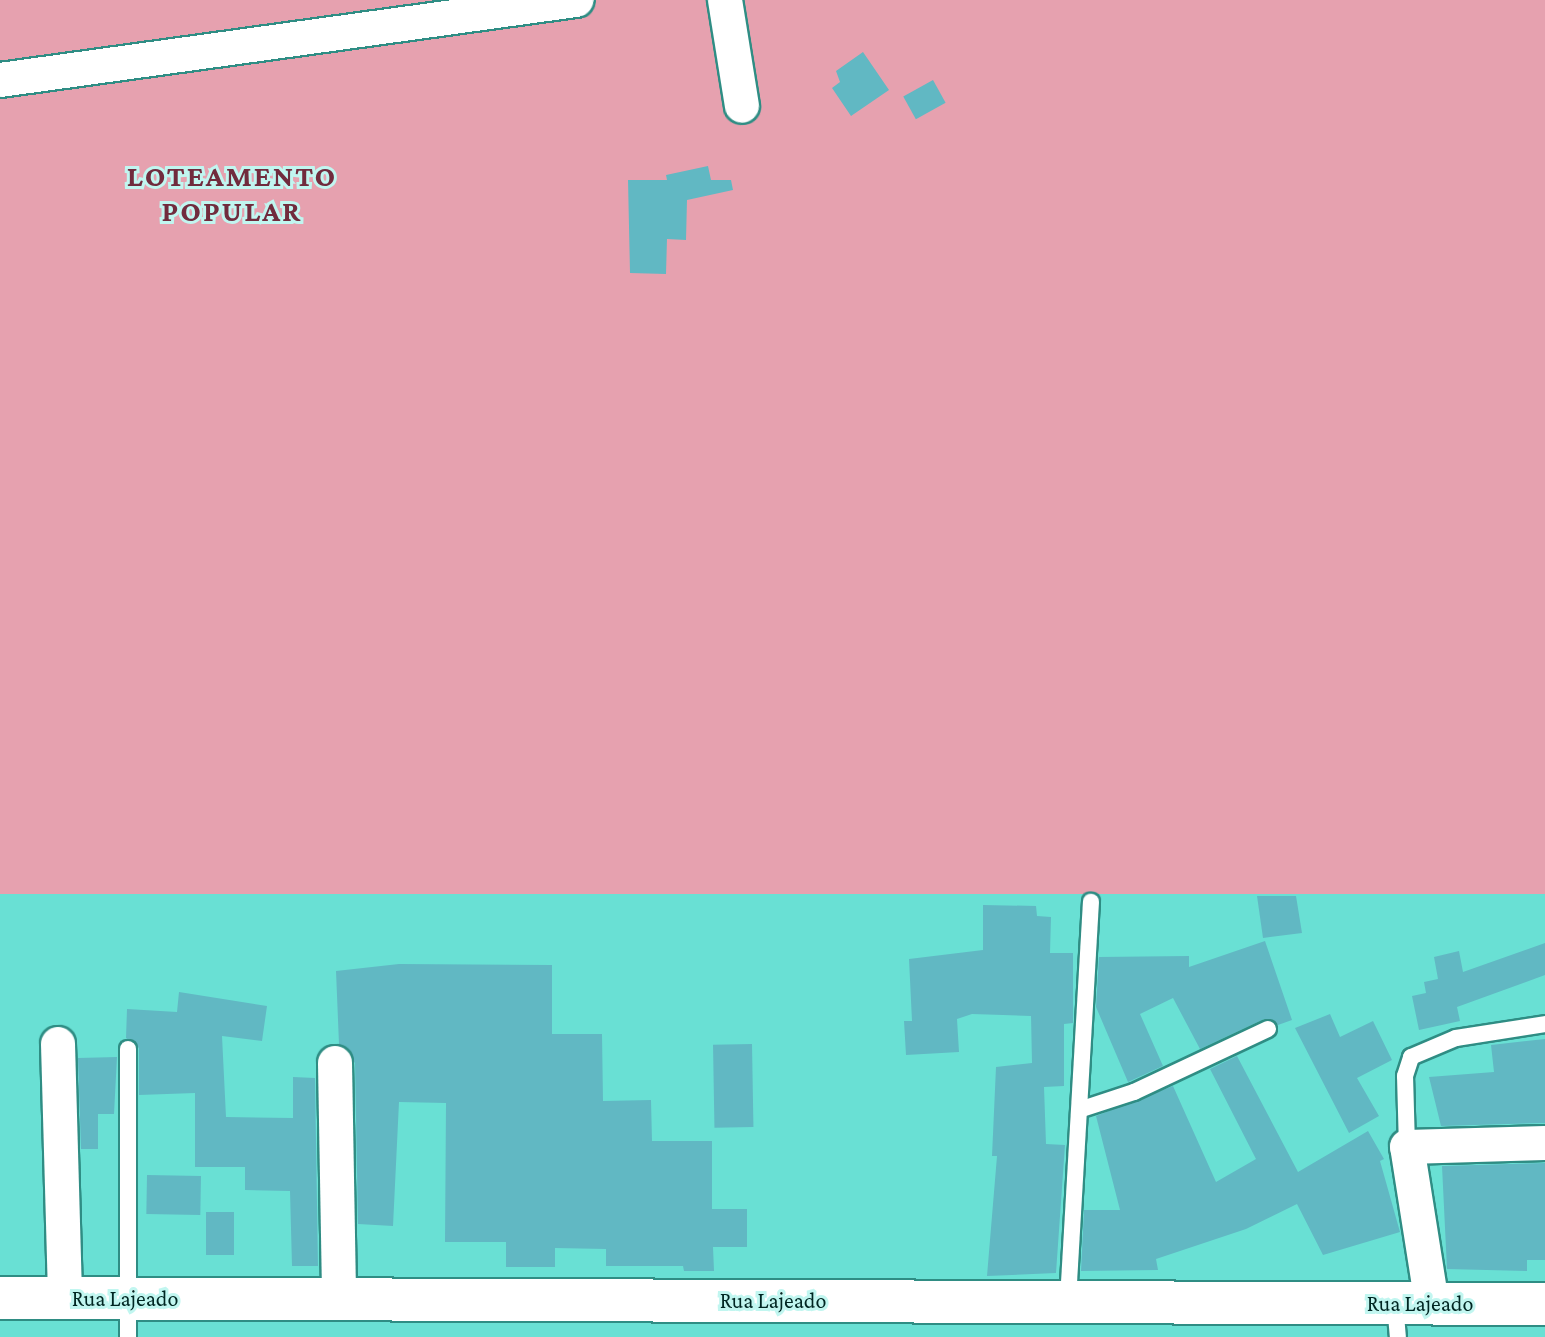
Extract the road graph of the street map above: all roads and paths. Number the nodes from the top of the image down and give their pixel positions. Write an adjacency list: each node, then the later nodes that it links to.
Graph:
1 (576, 0): 3 (street)
2 (725, 0): 4 (street)
3 (0, 80)
4 (742, 106)
5 (1091, 902): 11 (lane)
6 (1545, 1024): 13 (lane)
7 (1268, 1029): 11 (lane)
8 (58, 1044): 15 (street)
9 (128, 1049): 20 (lane)
10 (335, 1063): 16 (street)
11 (1082, 1109): 17 (lane)
12 (1545, 1143): 13 (street)
13 (1407, 1147): 19 (street)
14 (0, 1298): 15 (street, Rua Lajeado)
15 (65, 1299): 20 (street, Rua Lajeado)
16 (339, 1300): 20 (street, Rua Lajeado); 21 (street, Rua Lajeado)
17 (1068, 1303): 19 (street, Rua Lajeado); 21 (street, Rua Lajeado)
18 (1545, 1304): 19 (street, Rua Lajeado)
19 (1408, 1315)
20 (128, 1318)
21 (1025, 1320)

